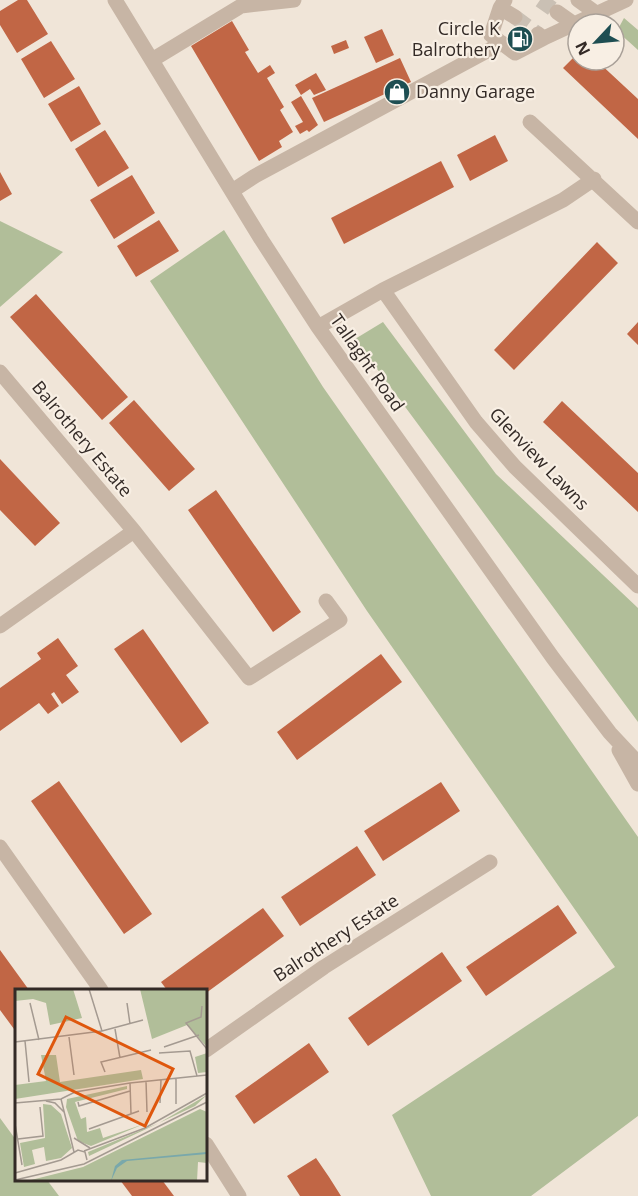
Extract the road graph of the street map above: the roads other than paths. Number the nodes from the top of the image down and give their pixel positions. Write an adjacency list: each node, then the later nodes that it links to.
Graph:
1 (115, 0): 13 (street, Tallaght Road)
2 (294, 0): 13 (street)
3 (578, 0): 7 (street)
4 (626, 0): 8 (street)
5 (502, 4): 9 (street); 12 (street)
6 (557, 12): 10 (street)
7 (595, 12)
8 (598, 12)
9 (515, 17)
10 (566, 18)
11 (566, 27): 12 (street)
12 (502, 43): 16 (street)
13 (152, 60): 16 (street, Tallaght Road)
14 (530, 122): 15 (street)
15 (594, 179): 17 (street); 18 (street)
16 (232, 191): 19 (street, Tallaght Road)
17 (638, 222)
18 (383, 290): 19 (street); 22 (street, Glenview Lawns)
19 (318, 327): 25 (street, Tallaght Road)
20 (0, 372): 21 (street, Balrothery Estate)
21 (134, 531): 23 (street, Balrothery Estate); 24 (street)
22 (638, 586)
23 (326, 601)
24 (0, 626)
25 (610, 733): 26 (street, Tallaght Road); 27 (street, Tallaght Road)
26 (638, 763)
27 (638, 784)
28 (0, 847): 30 (street)
29 (490, 862): 31 (street, Balrothery Estate)
30 (100, 989)
31 (207, 1049)
32 (207, 1146): 33 (street)
33 (239, 1196)

